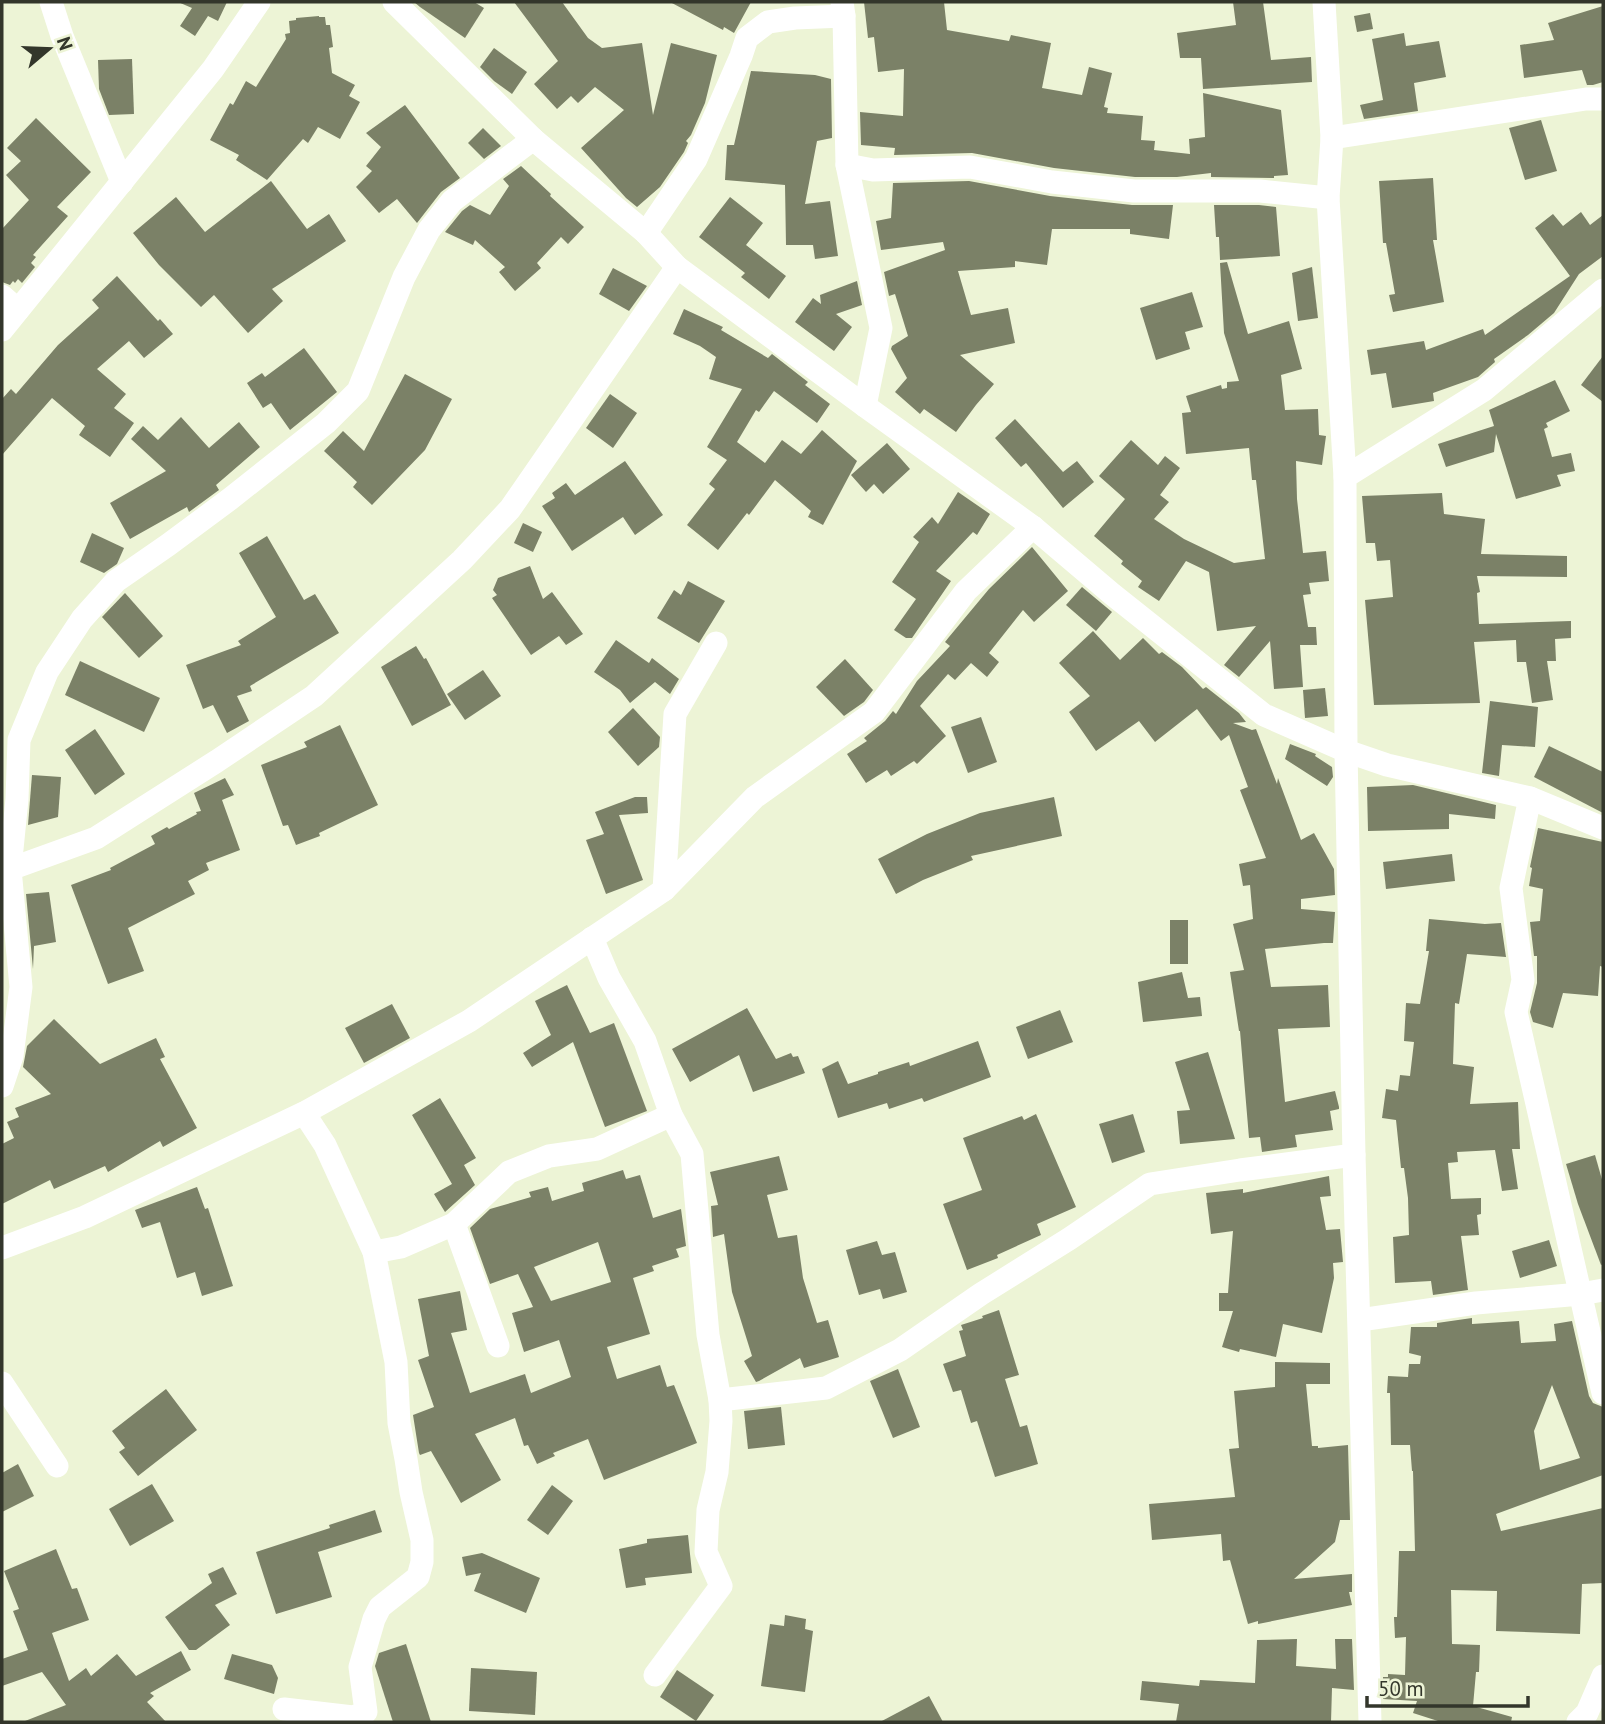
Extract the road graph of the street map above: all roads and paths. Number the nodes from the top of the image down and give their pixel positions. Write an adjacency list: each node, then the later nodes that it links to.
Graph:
1 (51, 2): 10 (street)
2 (259, 2): 10 (street)
3 (394, 2): 8 (street)
4 (1324, 2): 7 (street)
5 (843, 9): 9 (street); 12 (street)
6 (1603, 99): 7 (street)
7 (1332, 138): 11 (street)
8 (533, 139): 12 (street); 21 (street)
9 (847, 164): 11 (street); 17 (street)
10 (122, 182): 15 (street)
11 (1328, 198): 18 (street)
12 (646, 233): 13 (street)
13 (677, 267): 17 (street); 25 (street)
14 (1603, 290): 18 (street)
15 (10, 303): 16 (street)
16 (2, 330)
17 (865, 406): 19 (street)
18 (1345, 477): 22 (street)
19 (1033, 527): 22 (street); 26 (street)
20 (716, 643): 26 (street)
21 (10, 736): 25 (street)
22 (1346, 751): 23 (street); 31 (street)
23 (1530, 797): 24 (street); 35 (street)
24 (1603, 828)
25 (6, 870): 28 (street)
26 (664, 890): 27 (street)
27 (592, 938): 29 (street); 30 (street)
28 (2, 1086)
29 (304, 1113): 33 (street); 34 (street)
30 (671, 1115): 32 (street); 40 (street)
31 (1354, 1155): 36 (street); 40 (street)
32 (454, 1224): 34 (street); 37 (street)
33 (2, 1248)
34 (374, 1252): 44 (street)
35 (1592, 1292): 36 (street); 39 (street)
36 (1360, 1320): 46 (street)
37 (498, 1346)
38 (2, 1382): 41 (street)
39 (1603, 1393)
40 (720, 1400): 42 (street)
41 (57, 1465)
42 (656, 1675)
43 (1603, 1676): 45 (street)
44 (284, 1709)
45 (1589, 1718)
46 (1376, 1721)

